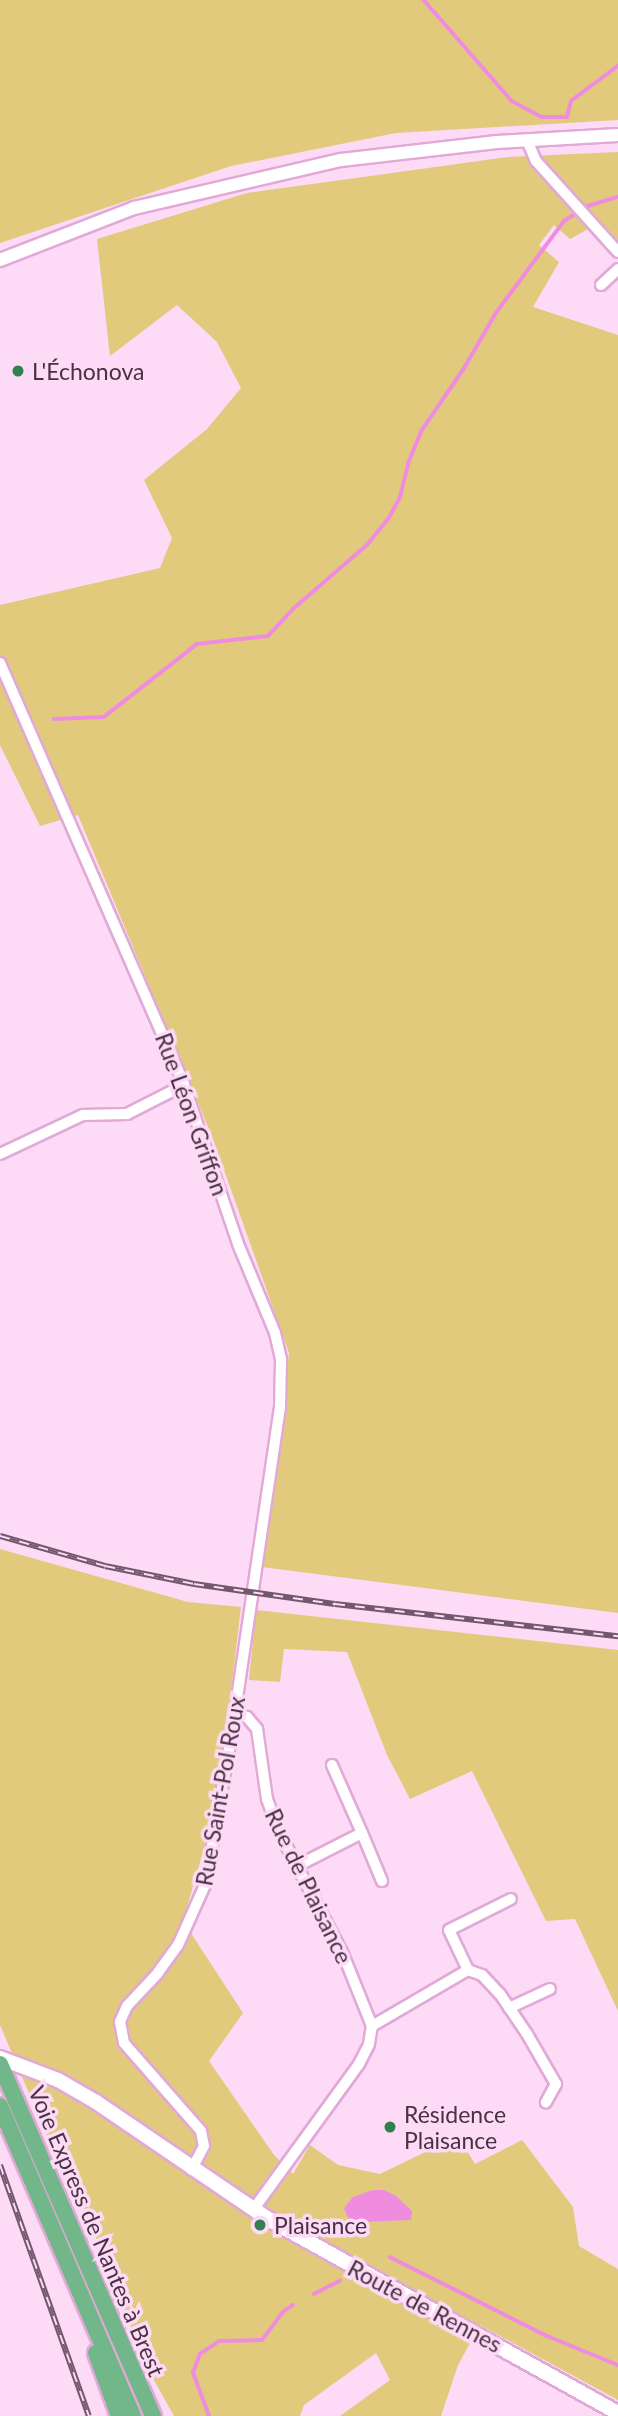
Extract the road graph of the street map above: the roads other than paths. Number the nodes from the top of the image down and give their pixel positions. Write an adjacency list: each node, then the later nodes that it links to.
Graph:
1 (618, 135): 2 (street)
2 (527, 140): 3 (street); 4 (street)
3 (618, 252)
4 (0, 260)
5 (618, 269): 6 (street)
6 (601, 285)
7 (0, 663): 8 (street, Rue Léon Griffon)
8 (184, 1085): 9 (street); 10 (street, Rue Léon Griffon)
9 (0, 1154)
10 (249, 1606): 11 (street, Rue Saint-Pol Roux)
11 (235, 1714): 14 (street, Rue de Plaisance); 25 (street, Rue Saint-Pol Roux)
12 (332, 1765): 13 (street)
13 (362, 1833): 14 (street); 15 (street)
14 (295, 1867): 20 (street, Rue de Plaisance)
15 (382, 1881)
16 (511, 1899): 17 (street)
17 (468, 1970): 19 (street); 20 (street)
18 (550, 1989): 19 (street)
19 (509, 2008): 23 (street)
20 (372, 2026): 26 (street)
21 (0, 2058): 25 (main road, Route de Rennes)
22 (0, 2064): 31 (highway, Voie Express de Nantes à Brest)
23 (546, 2102)
24 (0, 2106): 27 (highway, Voie Express de Nantes à Brest)
25 (191, 2170): 26 (main road, Route de Rennes)
26 (253, 2210): 28 (main road, Route de Rennes)
27 (96, 2327): 29 (highway); 30 (highway, Voie Express de Nantes à Brest)
28 (618, 2413)
29 (119, 2416)
30 (133, 2416)
31 (153, 2416)

